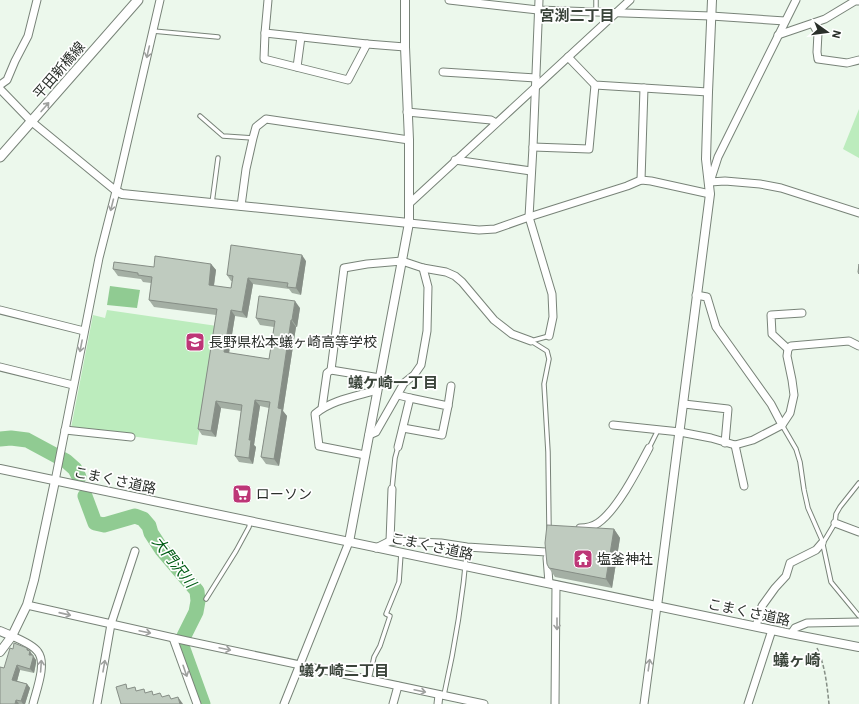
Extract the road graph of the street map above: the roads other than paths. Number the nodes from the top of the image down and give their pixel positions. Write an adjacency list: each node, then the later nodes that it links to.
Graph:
1 (37, 0): 32 (street)
2 (138, 0): 40 (main road, 平田新橋線, one-way to 2)
3 (160, 0): 20 (street)
4 (268, 0): 21 (street)
5 (405, 0): 26 (street)
6 (449, 0): 13 (street)
7 (538, 0): 14 (street)
8 (596, 0): 15 (lane)
9 (630, 0): 16 (street)
10 (712, 0): 17 (street)
11 (796, 0): 18 (street)
12 (859, 1): 19 (street)
13 (488, 2): 14 (street)
14 (538, 10): 15 (street); 31 (street)
15 (596, 11): 16 (street)
16 (617, 12): 17 (street); 27 (street)
17 (711, 16): 18 (street); 37 (street)
18 (785, 21): 22 (street)
19 (813, 24): 22 (street); 28 (street)
20 (153, 31): 23 (lane); 51 (street, one-way to 51)
21 (265, 33): 24 (street); 29 (street)
22 (778, 35): 50 (street)
23 (218, 37)
24 (301, 38): 25 (street); 29 (street)
25 (367, 44): 26 (street); 29 (street)
26 (405, 47): 38 (street)
27 (568, 57): 33 (street); 34 (street)
28 (859, 60)
29 (297, 67)
30 (444, 72): 31 (street)
31 (536, 78): 34 (street)
32 (0, 85)
33 (595, 85): 35 (street); 44 (street)
34 (536, 86): 41 (street); 44 (street)
35 (644, 88): 37 (street); 49 (street)
36 (0, 89): 40 (street)
37 (708, 92): 50 (street)
38 (408, 112): 41 (street); 43 (street)
39 (200, 116): 42 (lane)
40 (32, 122): 45 (main road, 平田新橋線); 51 (street)
41 (496, 123): 47 (street)
42 (252, 138): 43 (street); 55 (street)
43 (409, 140): 54 (street)
44 (533, 147): 48 (street)
45 (0, 158)
46 (218, 158): 53 (lane)
47 (455, 160): 48 (street); 54 (street)
48 (531, 171): 57 (street)
49 (641, 180): 52 (street); 57 (street)
50 (710, 182): 52 (street); 56 (street)
51 (116, 191): 53 (street); 64 (street, one-way to 64)
52 (710, 194): 61 (street)
53 (212, 203): 55 (street)
54 (410, 203): 58 (street)
55 (241, 206): 58 (street)
56 (859, 213)
57 (529, 217): 58 (street); 65 (street)
58 (409, 223): 59 (street)
59 (402, 261): 60 (street); 70 (street); 71 (street)
60 (423, 268): 66 (street); 75 (street)
61 (696, 295): 77 (street); 81 (street)
62 (0, 310): 64 (street)
63 (802, 313): 68 (street)
64 (84, 331): 72 (street, one-way to 72)
65 (550, 336): 66 (lane)
66 (530, 341): 102 (lane)
67 (859, 346): 68 (street)
68 (788, 349): 81 (street)
69 (0, 368): 72 (street)
70 (331, 370): 71 (street); 79 (street)
71 (380, 378): 74 (street)
72 (73, 385): 83 (street)
73 (451, 386): 78 (street)
74 (377, 390): 79 (street); 86 (street)
75 (398, 395): 76 (street); 86 (street)
76 (410, 398): 78 (street); 82 (street)
77 (684, 404): 85 (street); 88 (street)
78 (448, 406): 82 (street)
79 (322, 408): 92 (street)
80 (613, 425): 84 (street)
81 (782, 425): 89 (street); 105 (lane)
82 (403, 428): 90 (street)
83 (65, 430): 87 (street); 94 (street)
84 (658, 430): 85 (street); 91 (lane)
85 (680, 432): 88 (street); 114 (street)
86 (369, 435): 92 (street)
87 (131, 437)
88 (725, 443): 89 (street)
89 (735, 445): 96 (street)
90 (398, 447): 97 (lane)
91 (649, 448): 100 (street)
92 (365, 454): 104 (street)
93 (0, 469): 94 (street, こまくさ道路)
94 (55, 481): 98 (street, こまくさ道路); 113 (street)
95 (859, 483): 99 (lane)
96 (744, 486)
97 (392, 490): 103 (street)
98 (250, 521): 104 (street, こまくさ道路); 112 (lane)
99 (835, 523): 101 (street); 105 (lane)
100 (575, 528)
101 (859, 532)
102 (549, 538): 106 (street); 111 (street)
103 (390, 541): 106 (street); 107 (street)
104 (349, 542): 107 (street, こまくさ道路); 126 (street)
105 (822, 543): 115 (lane); 118 (street)
106 (467, 547): 110 (lane)
107 (376, 548): 109 (street, こまくさ道路)
108 (135, 551): 117 (street)
109 (401, 553): 110 (street, こまくさ道路); 127 (lane)
110 (466, 566): 111 (street, こまくさ道路); 129 (lane)
111 (553, 584): 114 (street, こまくさ道路); 138 (street, one-way to 138)
112 (206, 599)
113 (27, 605): 117 (street, one-way to 117); 122 (street)
114 (657, 606): 118 (street, こまくさ道路); 139 (street, one-way to 114)
115 (859, 616)
116 (859, 622): 121 (street)
117 (111, 624): 123 (street, one-way to 123); 132 (street, one-way to 117)
118 (756, 626): 119 (street, こまくさ道路)
119 (772, 630): 121 (street, こまくさ道路); 140 (street)
120 (0, 631): 122 (street)
121 (791, 634): 124 (street, こまくさ道路)
122 (12, 636): 125 (street); 131 (street, one-way to 122)
123 (180, 640): 126 (street, one-way to 126); 133 (street, one-way to 133)
124 (859, 647)
125 (0, 652)
126 (300, 665): 127 (street); 134 (street)
127 (369, 680): 128 (street)
128 (398, 686): 129 (street, one-way to 129); 135 (street)
129 (442, 696): 130 (street); 136 (street)
130 (472, 703): 137 (street)
131 (33, 704)
132 (97, 704)
133 (196, 704)
134 (284, 704)
135 (393, 704)
136 (438, 704)
137 (484, 704)
138 (555, 704)
139 (644, 704)
140 (748, 704)

